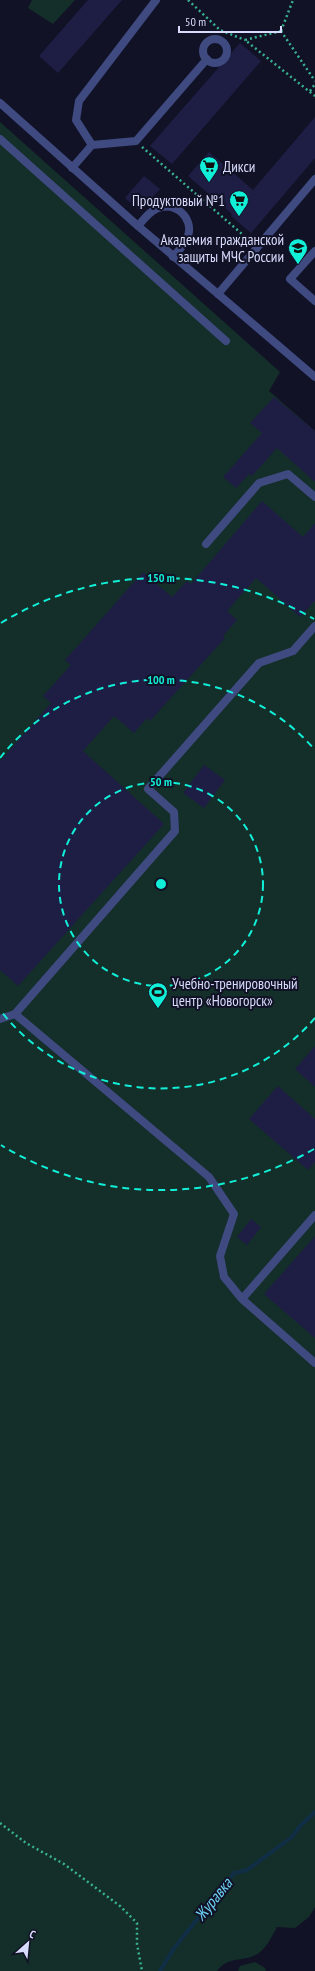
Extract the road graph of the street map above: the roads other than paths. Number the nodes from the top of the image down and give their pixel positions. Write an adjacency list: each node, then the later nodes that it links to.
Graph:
1 (156, 0): 5 (street)
2 (207, 60): 5 (street)
3 (0, 103): 6 (street)
4 (0, 139): 13 (street)
5 (92, 145): 6 (street)
6 (72, 168): 8 (street)
7 (315, 180): 11 (street)
8 (138, 226): 10 (street); 10 (street)
9 (315, 251): 12 (street)
10 (173, 257): 11 (street)
11 (218, 294): 14 (street)
12 (315, 301)
13 (226, 341)
14 (315, 377)
15 (315, 497): 16 (street)
16 (206, 544)
17 (315, 626): 18 (street)
18 (15, 1014): 19 (street); 21 (street)
19 (0, 1019)
20 (315, 1215): 21 (street)
21 (242, 1299): 22 (street)
22 (315, 1363)

